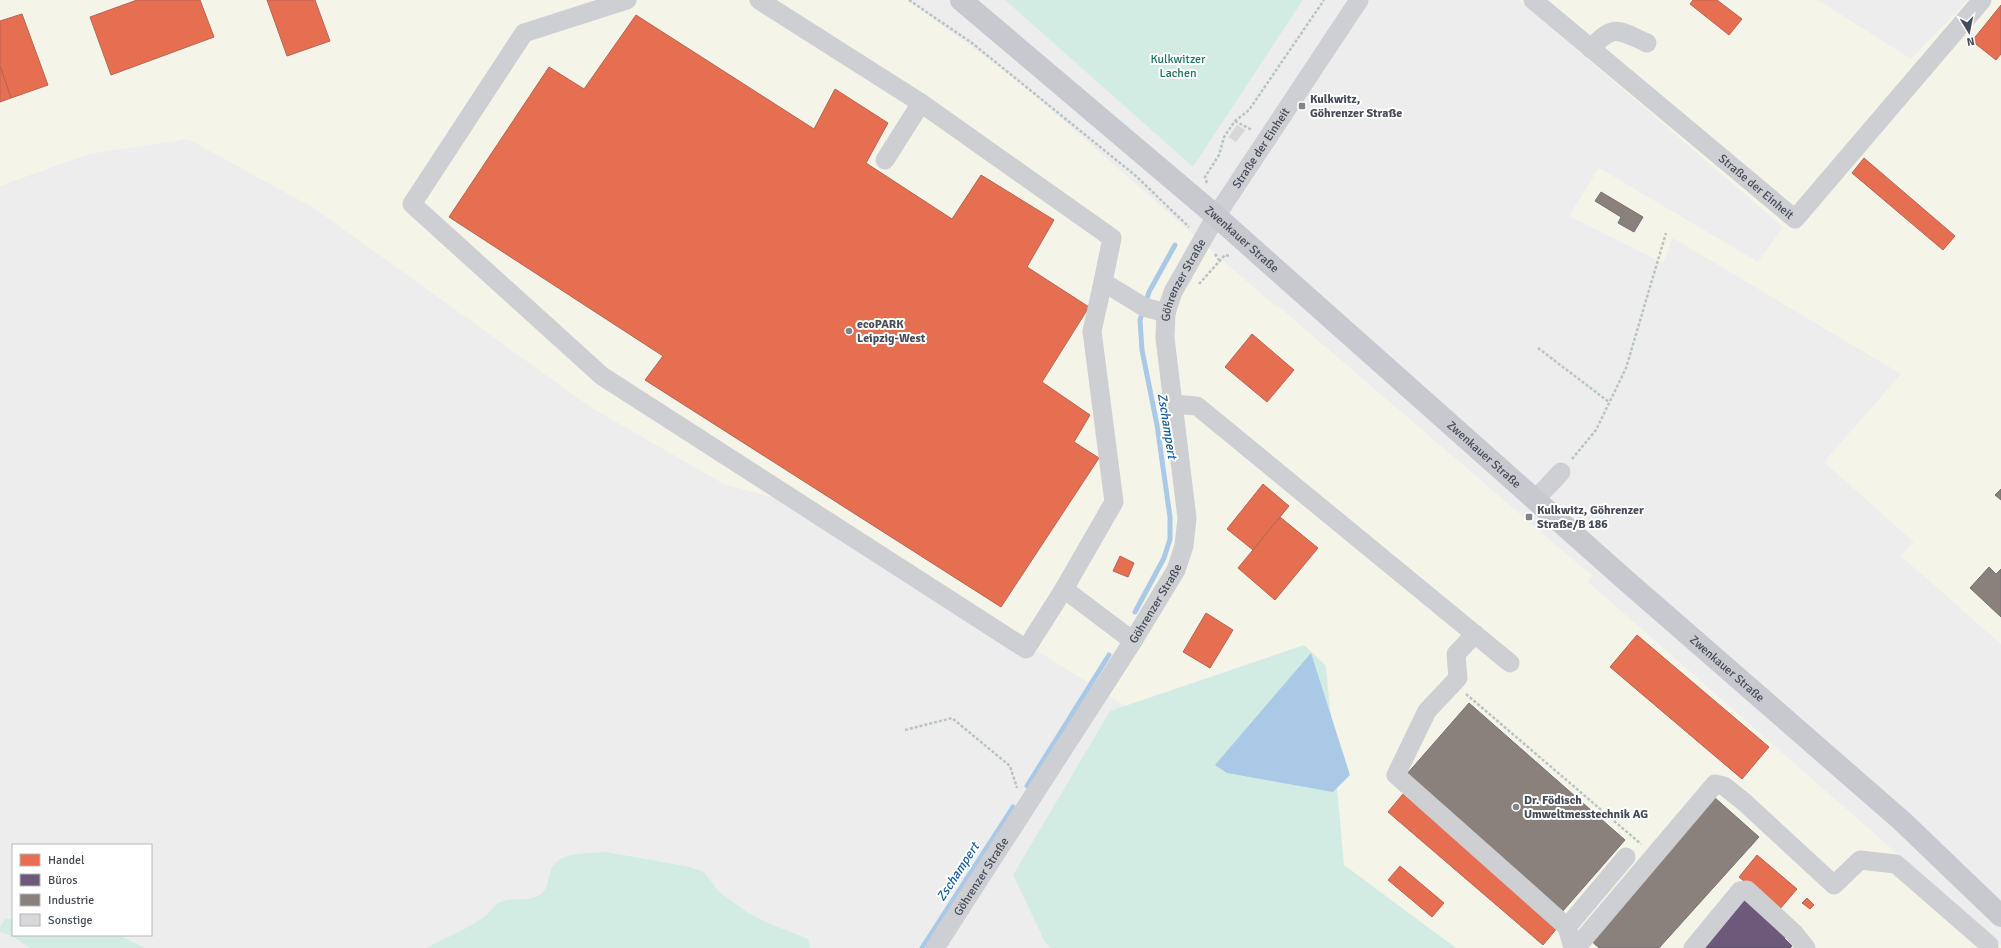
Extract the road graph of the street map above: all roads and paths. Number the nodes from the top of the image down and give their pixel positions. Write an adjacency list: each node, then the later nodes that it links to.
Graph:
1 (627, 0): 27 (street)
2 (759, 0): 11 (street)
3 (909, 0): 18 (path)
4 (961, 0): 16 (main road, Zwenkauer Straße)
5 (1324, 0): 12 (path)
6 (1359, 0): 16 (street, Straße der Einheit)
7 (1533, 0): 10 (street, Straße der Einheit)
8 (1982, 0): 10 (street, Straße der Einheit)
9 (1647, 44): 10 (street)
10 (1591, 49)
11 (921, 103): 14 (street); 20 (street)
12 (1236, 121): 13 (path); 15 (path)
13 (1258, 128)
14 (885, 160)
15 (1205, 176)
16 (1216, 216): 18 (street, Göhrenzer Straße); 26 (main road, Zwenkauer Straße)
17 (1666, 233): 23 (path)
18 (1202, 240): 19 (path); 21 (street, Göhrenzer Straße)
19 (1219, 260)
20 (1103, 282): 21 (street); 27 (street)
21 (1166, 313): 24 (street, Göhrenzer Straße)
22 (1538, 348): 23 (path)
23 (1610, 402): 25 (path)
24 (1172, 404): 28 (street); 29 (street, Göhrenzer Straße)
25 (1561, 472): 26 (street)
26 (1535, 500): 36 (main road, Zwenkauer Straße)
27 (1064, 590): 29 (street)
28 (1474, 634): 30 (street); 31 (street)
29 (1133, 642): 33 (street, Göhrenzer Straße)
30 (1510, 663)
31 (1453, 683): 34 (path); 37 (street)
32 (905, 730): 33 (path)
33 (1028, 803): 39 (street, Göhrenzer Straße)
34 (1655, 855): 38 (street); 40 (street)
35 (1626, 858): 37 (street)
36 (2001, 914)
37 (1567, 927): 40 (street)
38 (1992, 943)
39 (935, 948)
40 (1575, 948)
41 (1693, 948): 42 (street)
42 (1806, 948)

